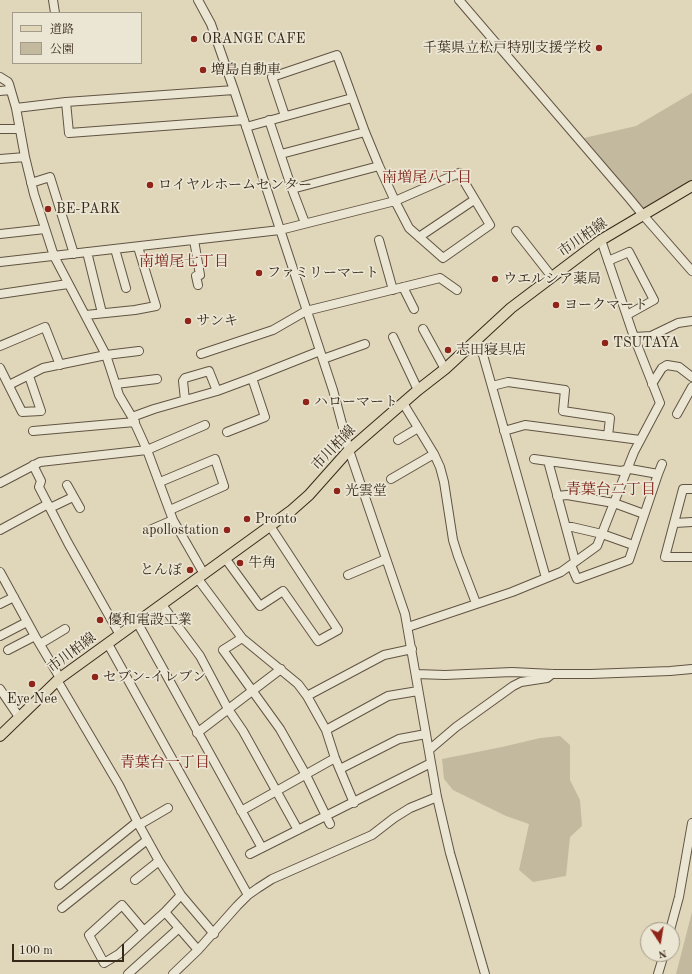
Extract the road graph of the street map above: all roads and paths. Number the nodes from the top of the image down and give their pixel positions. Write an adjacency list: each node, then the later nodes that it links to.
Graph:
1 (53, 0): 4 (street)
2 (198, 0): 7 (street)
3 (459, 0): 27 (street)
4 (55, 12)
5 (0, 77): 6 (street)
6 (10, 90): 8 (street); 11 (street)
7 (234, 90): 10 (street); 14 (street)
8 (0, 91)
9 (352, 98): 12 (street); 12 (street); 17 (street)
10 (66, 102): 11 (street); 14 (street)
11 (16, 108): 16 (street)
12 (285, 116): 13 (street)
13 (269, 120): 14 (street); 18 (street)
14 (245, 123): 30 (street)
15 (0, 129): 16 (street)
16 (20, 130): 19 (street)
17 (365, 132): 18 (street); 21 (street)
18 (281, 154): 24 (street)
19 (25, 157): 20 (street); 22 (street)
20 (0, 159)
21 (378, 166): 24 (street); 26 (street)
22 (32, 182): 29 (street); 40 (street)
23 (692, 186): 27 (main road, 市川柏線)
24 (292, 189): 28 (street)
25 (474, 200): 26 (street); 33 (street); 33 (street)
26 (395, 201): 28 (street); 33 (street)
27 (642, 215): 36 (main road, 市川柏線); 44 (street)
28 (305, 224): 30 (street)
29 (45, 229): 32 (street); 41 (street)
30 (280, 230): 34 (street); 54 (street)
31 (516, 231): 45 (street)
32 (0, 234)
33 (419, 238)
34 (194, 240): 37 (street); 47 (street)
35 (380, 240): 50 (street)
36 (601, 240): 42 (street); 45 (main road, 市川柏線)
37 (138, 247): 38 (street); 55 (street)
38 (115, 249): 39 (street); 49 (street)
39 (87, 252): 40 (street); 55 (street)
40 (74, 254): 41 (street)
41 (54, 256): 43 (street); 46 (street)
42 (608, 261): 57 (street); 57 (street)
43 (0, 262)
44 (691, 269)
45 (552, 277): 62 (main road, 市川柏線)
46 (68, 284): 52 (street); 56 (street)
47 (198, 285)
48 (403, 287): 50 (street); 51 (street); 53 (street)
49 (126, 288)
50 (392, 290): 54 (street)
51 (457, 290)
52 (0, 294)
53 (414, 309)
54 (306, 311): 66 (street); 67 (street)
55 (102, 313): 56 (street)
56 (86, 315): 68 (street)
57 (627, 315): 61 (street)
58 (692, 321): 61 (street)
59 (423, 329): 72 (street)
60 (393, 337): 82 (street)
61 (634, 337): 78 (street)
62 (476, 342): 72 (main road, 市川柏線); 80 (street)
63 (365, 344): 69 (street)
64 (0, 346): 70 (street)
65 (139, 351): 68 (street)
66 (320, 351): 69 (street); 75 (street)
67 (201, 354)
68 (106, 355): 70 (street); 77 (street)
69 (323, 359): 97 (street)
70 (60, 365): 73 (street)
71 (0, 368): 79 (street)
72 (445, 369): 82 (main road, 市川柏線)
73 (29, 376): 79 (street); 79 (street)
74 (692, 376): 78 (street)
75 (252, 378): 83 (street); 92 (street)
76 (157, 379): 77 (street)
77 (116, 384): 87 (street)
78 (652, 384): 95 (street)
79 (9, 385)
80 (492, 386): 91 (street); 93 (street)
81 (692, 387): 86 (street)
82 (418, 390): 85 (main road, 市川柏線)
83 (217, 391): 84 (street); 84 (street)
84 (185, 400): 87 (street)
85 (403, 403): 89 (street); 97 (main road, 市川柏線)
86 (677, 414)
87 (134, 420): 90 (street); 96 (street)
88 (205, 425): 96 (street)
89 (418, 428): 94 (street); 98 (street)
90 (34, 431)
91 (504, 431): 93 (street); 133 (street)
92 (227, 432)
93 (608, 436): 95 (street)
94 (398, 440)
95 (640, 440): 103 (street)
96 (147, 450): 102 (street); 106 (street)
97 (349, 450): 120 (main road, 市川柏線); 128 (street)
98 (434, 454): 105 (street); 135 (street)
99 (534, 459): 100 (street)
100 (548, 461): 103 (street); 110 (street)
101 (662, 464): 104 (street)
102 (33, 465): 107 (street); 113 (street)
103 (626, 470): 104 (street); 112 (street)
104 (658, 474): 116 (street)
105 (391, 479)
106 (160, 482): 115 (street); 115 (street)
107 (0, 483)
108 (67, 485): 111 (street)
109 (692, 489): 119 (street)
110 (556, 496): 112 (street); 121 (street)
111 (74, 497): 113 (street); 114 (street)
112 (614, 503): 116 (street); 124 (street)
113 (49, 506): 123 (street); 142 (street)
114 (80, 508)
115 (170, 510): 117 (street)
116 (644, 514): 125 (street)
117 (173, 520): 122 (street); 132 (street)
118 (692, 522): 119 (street)
119 (675, 523): 126 (street)
120 (270, 526): 127 (main road, 市川柏線); 127 (street)
121 (566, 527): 124 (street); 129 (street)
122 (152, 528)
123 (0, 530)
124 (602, 534): 125 (street); 129 (street)
125 (633, 545): 129 (street)
126 (692, 557)
127 (225, 558): 132 (main road, 市川柏線)
128 (386, 559): 131 (street); 140 (street)
129 (573, 563): 133 (street)
130 (0, 572): 134 (street)
131 (348, 575)
132 (201, 576): 137 (main road, 市川柏線); 145 (street)
133 (546, 578): 135 (street)
134 (14, 597): 136 (street); 138 (street)
135 (476, 603): 140 (street)
136 (0, 604)
137 (162, 605): 139 (main road, 市川柏線); 159 (street)
138 (27, 622): 143 (street); 144 (street)
139 (137, 622): 142 (main road, 市川柏線); 162 (street)
140 (408, 627): 148 (street)
141 (65, 629): 146 (street)
142 (120, 635): 147 (main road, 市川柏線)
143 (0, 636)
144 (35, 636): 146 (street); 149 (street)
145 (242, 638): 150 (street); 156 (street)
146 (40, 644): 154 (street)
147 (108, 644): 154 (main road, 市川柏線); 185 (street)
148 (412, 649): 152 (street); 158 (street)
149 (8, 650)
150 (281, 669): 156 (street); 158 (street)
151 (692, 669): 153 (street)
152 (416, 674): 153 (street); 157 (street)
153 (553, 674): 165 (street)
154 (59, 679): 160 (main road, 市川柏線); 176 (street)
155 (0, 689): 160 (street)
156 (252, 691): 159 (street); 169 (street)
157 (418, 691): 161 (street); 163 (street)
158 (307, 696): 161 (street)
159 (228, 709): 162 (street); 170 (street)
160 (19, 718): 164 (main road, 市川柏線)
161 (326, 730): 166 (street)
162 (197, 732): 174 (street)
163 (426, 734): 165 (street); 168 (street)
164 (0, 736)
165 (429, 750): 167 (street)
166 (335, 758): 168 (street); 169 (street)
167 (431, 763): 171 (street); 172 (street)
168 (340, 769): 172 (street)
169 (306, 775): 170 (street); 175 (street)
170 (276, 791): 174 (street); 178 (street)
171 (437, 798): 185 (street); 197 (street)
172 (354, 803): 175 (street)
173 (168, 808): 176 (street)
174 (241, 811): 180 (street)
175 (329, 820): 178 (street)
176 (138, 823): 179 (street); 184 (street)
177 (692, 823): 189 (street)
178 (298, 830): 180 (street)
179 (147, 840): 182 (street); 187 (street)
180 (262, 848): 181 (street)
181 (250, 854)
182 (159, 861): 183 (street); 186 (street)
183 (135, 880)
184 (59, 885)
185 (248, 894): 192 (street)
186 (181, 896): 188 (street); 192 (street)
187 (62, 908)
188 (165, 912): 190 (street); 191 (street)
189 (672, 922)
190 (179, 928): 193 (street); 195 (street)
191 (144, 931): 191 (street)
192 (214, 934): 193 (street)
193 (198, 950): 196 (street)
194 (662, 962): 198 (street)
195 (128, 974)
196 (173, 974)
197 (485, 974)
198 (658, 974)

